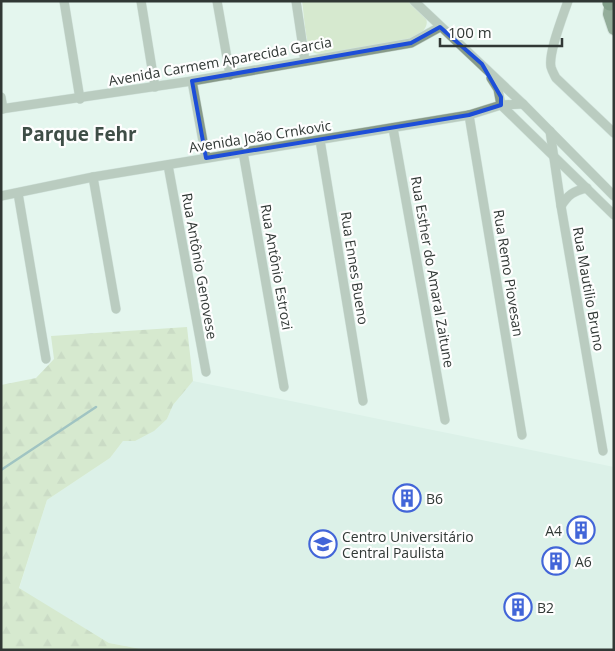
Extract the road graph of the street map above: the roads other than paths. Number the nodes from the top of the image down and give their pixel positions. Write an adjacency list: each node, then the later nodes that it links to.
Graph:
1 (64, 1): 16 (street)
2 (141, 1): 14 (street)
3 (218, 1): 12 (street)
4 (296, 1): 10 (street)
5 (414, 1): 8 (street)
6 (568, 1): 23 (street)
7 (611, 2): 9 (main road)
8 (440, 27): 10 (street, Avenida Carmem Aparecida Garcia); 11 (street)
9 (614, 29)
10 (305, 61): 12 (street, Avenida Carmem Aparecida Garcia)
11 (482, 64): 17 (street); 18 (street)
12 (230, 75): 13 (street, Avenida Carmem Aparecida Garcia)
13 (192, 81): 14 (street, Avenida Carmem Aparecida Garcia); 27 (street)
14 (155, 87): 16 (street, Avenida Carmem Aparecida Garcia)
15 (1, 97): 19 (street)
16 (80, 99): 19 (street, Avenida Carmem Aparecida Garcia)
17 (524, 104): 18 (street, Avenida João Crnkovic); 22 (street)
18 (501, 105): 20 (street, Avenida João Crnkovic); 26 (street)
19 (2, 109)
20 (469, 115): 21 (street, Avenida João Crnkovic); 42 (street, Rua Remo Piovesan)
21 (393, 128): 24 (street, Avenida João Crnkovic); 41 (street, Rua Esther do Amaral Zaitune)
22 (550, 131): 26 (street, Rua Mautilio Bruno); 33 (street)
23 (614, 133)
24 (320, 140): 25 (street, Avenida João Crnkovic); 40 (street, Rua Ennes Bueno)
25 (243, 152): 27 (street, Avenida João Crnkovic); 39 (street, Rua Antônio Estrozi)
26 (552, 154): 30 (street); 34 (street, Rua Mautilio Bruno)
27 (206, 158): 28 (street, Avenida João Crnkovic)
28 (168, 165): 29 (street, Avenida João Crnkovic); 38 (street, Rua Antônio Genovese)
29 (93, 177): 31 (street, Avenida João Crnkovic); 36 (street)
30 (586, 188): 34 (street); 35 (street)
31 (18, 193): 32 (street, Avenida João Crnkovic); 37 (street)
32 (1, 196)
33 (614, 196)
34 (561, 206): 43 (street, Rua Mautilio Bruno)
35 (614, 215)
36 (116, 309)
37 (46, 359)
38 (206, 372)
39 (284, 387)
40 (363, 401)
41 (445, 420)
42 (522, 435)
43 (603, 451)

